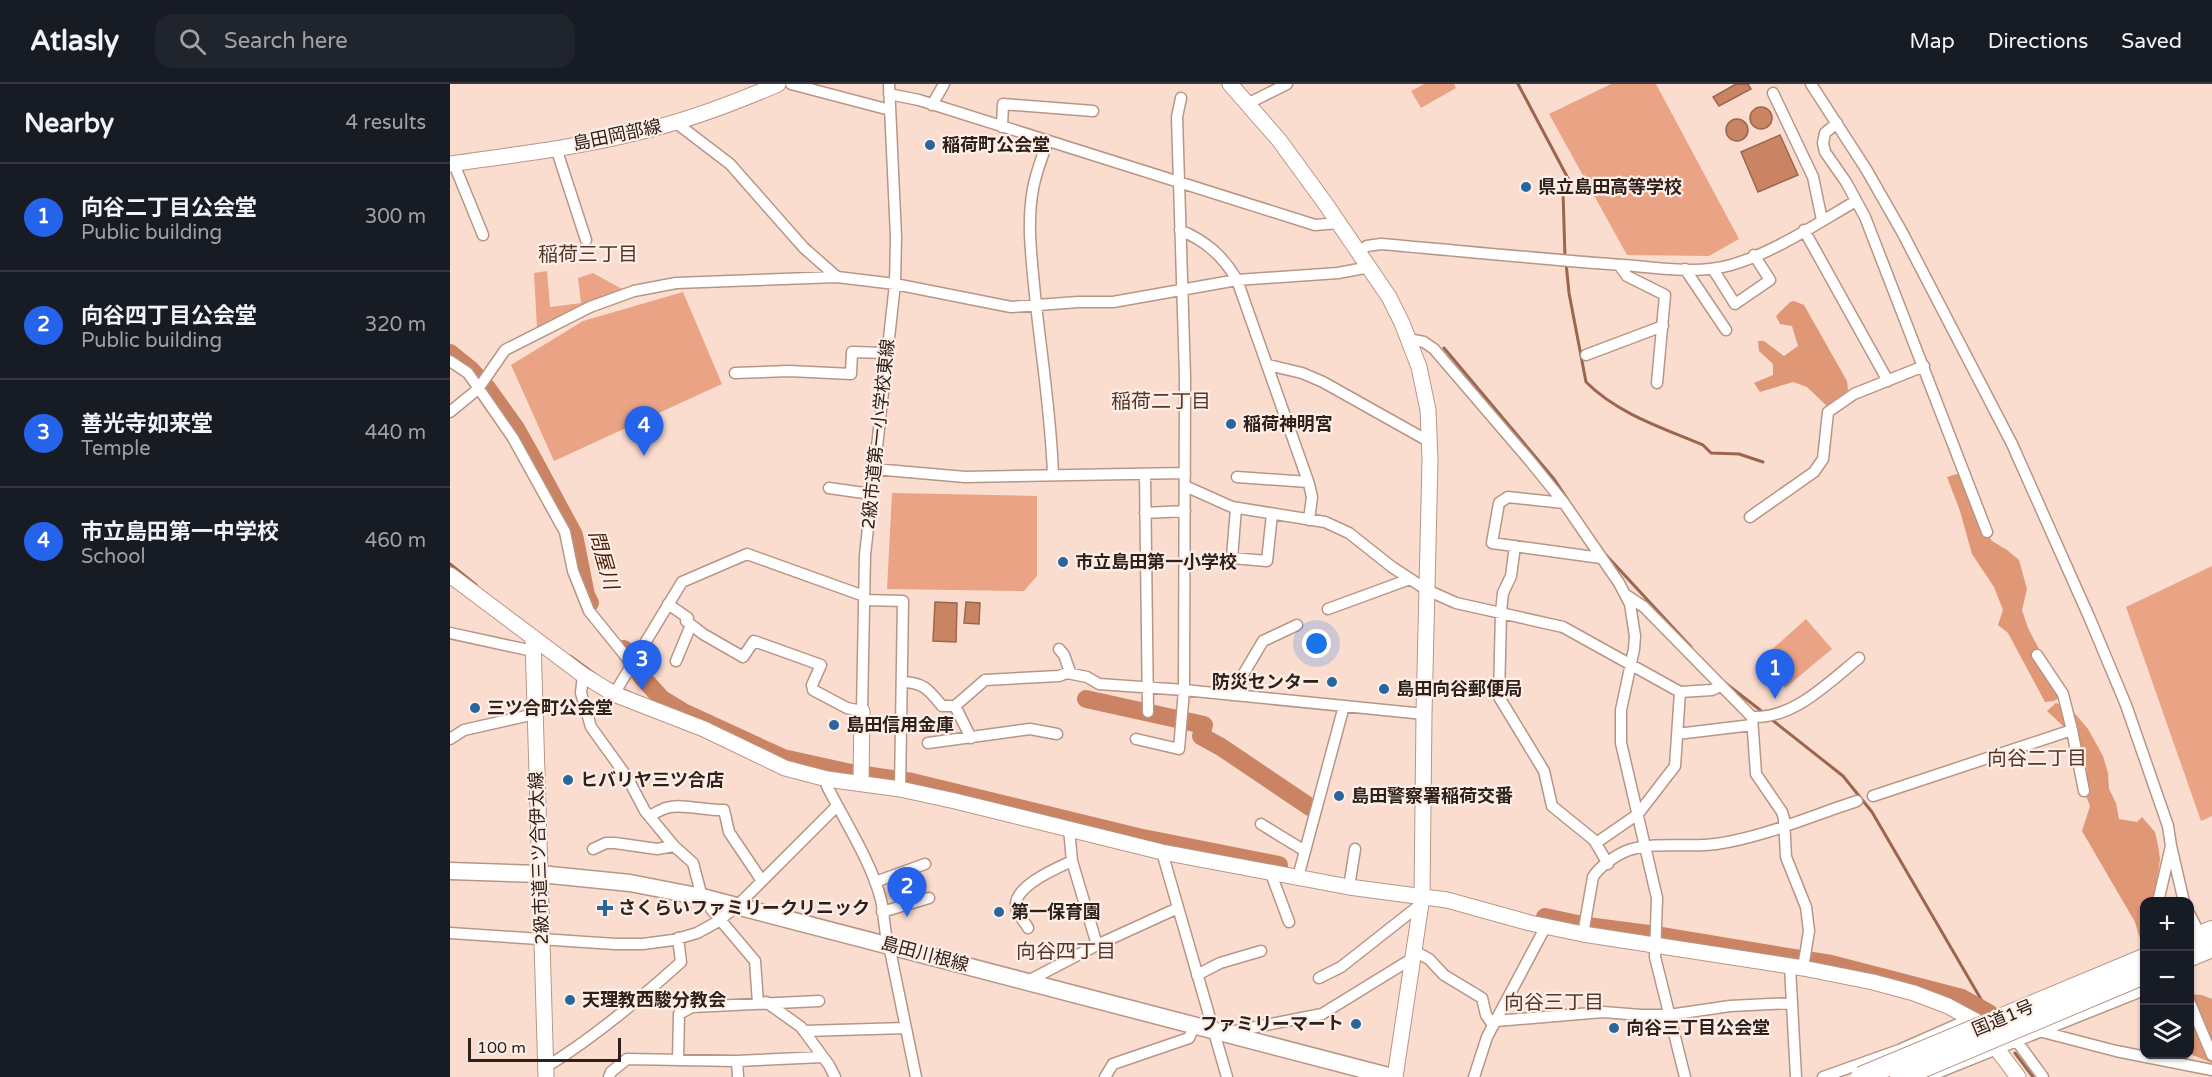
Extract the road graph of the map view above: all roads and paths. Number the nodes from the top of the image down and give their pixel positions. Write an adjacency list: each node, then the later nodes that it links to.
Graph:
1 (778, 84): 14 (street, 島田岡部線)
2 (791, 84): 12 (street)
3 (944, 84): 11 (street)
4 (1230, 84): 10 (street)
5 (1287, 84): 10 (street)
6 (1811, 84): 15 (street)
7 (890, 89): 11 (street); 12 (street, 2級市道第一小学校東線)
8 (1773, 93): 22 (street)
9 (1181, 98): 20 (street)
10 (1247, 104): 23 (street)
11 (932, 105): 16 (street)
12 (890, 110): 36 (street, 2級市道第一小学校東線)
13 (1093, 111): 16 (street)
14 (675, 122): 18 (street, 島田岡部線); 34 (street)
15 (1837, 123): 21 (street); 128 (street)
16 (1002, 127): 17 (street)
17 (1048, 141): 20 (street); 38 (street)
18 (556, 148): 19 (street, 島田岡部線); 27 (street)
19 (452, 164): 26 (street)
20 (1178, 183): 23 (street); 24 (street)
21 (1856, 201): 22 (street); 46 (street)
22 (1822, 220): 25 (street)
23 (1339, 223): 28 (street)
24 (1180, 230): 35 (street); 37 (street)
25 (1804, 230): 29 (street); 48 (street)
26 (483, 235)
27 (586, 240)
28 (1359, 251): 30 (street); 31 (street)
29 (1754, 255): 33 (street); 33 (street)
30 (1619, 265): 32 (street); 39 (street)
31 (1370, 267): 35 (street); 41 (street)
32 (1684, 269): 33 (street); 40 (street)
33 (1713, 269)
34 (837, 277): 36 (street); 50 (street)
35 (1237, 280): 37 (street); 45 (street)
36 (895, 284): 38 (street); 42 (street, 2級市道第一小学校東線)
37 (1182, 289): 38 (street); 55 (street)
38 (1036, 306): 56 (street)
39 (1663, 326): 43 (street); 49 (street)
40 (1726, 330)
41 (1408, 339): 52 (street); 62 (street)
42 (887, 353): 47 (street); 53 (street, 2級市道第一小学校東線)
43 (1586, 355)
44 (450, 361): 50 (street)
45 (1268, 365): 52 (street); 58 (street)
46 (1924, 366): 48 (street); 69 (street)
47 (735, 373)
48 (1888, 381): 67 (street)
49 (1657, 383)
50 (478, 389): 51 (street); 88 (street)
51 (450, 412)
52 (1430, 442): 74 (street)
53 (874, 469): 56 (street); 61 (street, 2級市道第一小学校東線)
54 (1145, 474): 55 (street); 56 (street); 65 (street)
55 (1185, 474): 59 (street)
56 (1053, 475)
57 (1237, 477): 58 (street)
58 (1308, 482): 68 (street)
59 (1185, 486): 63 (street); 64 (street)
60 (828, 488): 61 (street)
61 (871, 494): 76 (street, 2級市道第一小学校東線)
62 (1564, 503): 70 (street); 71 (street)
63 (1236, 508): 66 (street); 66 (street)
64 (1185, 511): 65 (street); 95 (street)
65 (1145, 513): 94 (street)
66 (1272, 514): 68 (street)
67 (1750, 517)
68 (1310, 520): 73 (street)
69 (1987, 532)
70 (1515, 546): 71 (street); 79 (street)
71 (1600, 558): 75 (street)
72 (450, 575): 83 (street)
73 (1410, 579): 74 (street); 78 (street)
74 (1427, 590): 79 (street); 104 (street)
75 (1624, 594): 89 (street); 93 (street)
76 (864, 598): 77 (street); 92 (street); 101 (street, 2級市道第一小学校東線)
77 (668, 604): 80 (street); 88 (street)
78 (1328, 609)
79 (1501, 612): 89 (street); 125 (street)
80 (691, 625): 87 (street); 101 (street)
81 (1297, 625): 98 (street)
82 (450, 633): 83 (street)
83 (533, 645): 91 (street); 103 (street, 2級市道三ツ合伊太線)
84 (1059, 649): 90 (street)
85 (2037, 655): 106 (street)
86 (1859, 658): 105 (street)
87 (676, 661)
88 (632, 664): 97 (street)
89 (1631, 664): 96 (street); 120 (street)
90 (1067, 673): 94 (street); 99 (street)
91 (583, 675): 97 (street); 121 (street)
92 (902, 682): 99 (street); 115 (street)
93 (1720, 686): 96 (street); 105 (street)
94 (1149, 687): 95 (street); 102 (street)
95 (1184, 690): 98 (street); 111 (street)
96 (1680, 692): 108 (street)
97 (615, 694): 114 (street)
98 (1231, 695): 100 (street)
99 (955, 706): 110 (street)
100 (1344, 706): 104 (street); 131 (street)
101 (862, 711): 113 (street, 2級市道第一小学校東線)
102 (1148, 712)
103 (535, 714): 109 (street); 138 (street, 2級市道三ツ合伊太線)
104 (1424, 714): 147 (street)
105 (1758, 718): 108 (street); 123 (street)
106 (2072, 730): 116 (street); 117 (street)
107 (1057, 734): 110 (street)
108 (1677, 734): 120 (street)
109 (450, 738)
110 (971, 738): 112 (street)
111 (1136, 739)
112 (928, 743)
113 (861, 776): 114 (street); 115 (street)
114 (827, 779): 119 (street)
115 (901, 783): 124 (street)
116 (2084, 791)
117 (1873, 796)
118 (1857, 801): 123 (street)
119 (837, 806): 140 (street); 141 (street)
120 (1638, 814): 125 (street); 127 (street)
121 (649, 816): 126 (street); 140 (street)
122 (1261, 824): 131 (street)
123 (1784, 825): 127 (street); 167 (street)
124 (1069, 829): 132 (street); 133 (street)
125 (1596, 843): 135 (street)
126 (674, 846): 129 (street); 145 (street)
127 (1645, 846): 135 (street); 161 (street)
128 (2171, 846): 143 (street); 144 (street)
129 (593, 849)
130 (1355, 849): 142 (street)
131 (1305, 851): 139 (street)
132 (1162, 852): 137 (street); 149 (street)
133 (1072, 861): 155 (street); 160 (street)
134 (925, 864): 141 (street)
135 (1608, 864): 154 (street)
136 (450, 871): 138 (main road, 島田川根線)
137 (1270, 872): 139 (street); 152 (street)
138 (540, 874): 145 (main road, 島田川根線); 157 (street, 2級市道三ツ合伊太線)
139 (1298, 877): 142 (street)
140 (762, 881): 148 (street)
141 (875, 882): 150 (street)
142 (1349, 886): 147 (street)
143 (2159, 897)
144 (2183, 897)
145 (706, 898): 148 (main road, 島田川根線); 151 (street)
146 (929, 898): 150 (street)
147 (1422, 900): 153 (street); 164 (street); 170 (street)
148 (737, 906): 151 (street); 159 (main road, 島田川根線)
149 (1178, 908): 160 (street); 168 (street)
150 (882, 912): 159 (street)
151 (720, 920): 158 (street); 174 (street)
152 (1289, 922)
153 (1546, 926): 154 (street); 179 (street)
154 (1584, 927): 161 (street)
155 (1028, 928)
156 (450, 933): 157 (street)
157 (542, 938): 158 (street); 192 (street, 2級市道三ツ合伊太線)
158 (678, 939): 192 (street)
159 (887, 944): 171 (main road, 島田川根線); 181 (street)
160 (1097, 945): 171 (street)
161 (1655, 946): 167 (street); 177 (street)
162 (2212, 947): 165 (highway)
163 (1261, 951): 168 (street)
164 (1413, 954): 179 (street); 183 (street); 199 (street)
165 (2194, 954)
166 (2140, 961): 204 (highway, 国道1号, bridge)
167 (1800, 964): 175 (street); 178 (street)
168 (1197, 975): 183 (street)
169 (2140, 976): 205 (highway, 国道1号, bridge)
170 (1319, 978)
171 (1028, 981): 180 (main road, 島田川根線)
172 (2140, 992): 184 (street)
173 (819, 1001): 174 (street)
174 (762, 1003): 182 (street); 189 (street)
175 (1792, 1003): 177 (street); 202 (street)
176 (2191, 1005): 187 (street)
177 (1670, 1015): 179 (street); 201 (street)
178 (1972, 1018): 186 (street); 203 (street)
179 (1495, 1023): 200 (street)
180 (1195, 1025): 183 (main road, 島田川根線); 197 (street)
181 (906, 1028): 182 (street); 196 (street)
182 (804, 1031): 188 (street)
183 (1218, 1031): 198 (street); 199 (main road, 島田川根線)
184 (2038, 1031): 185 (street); 191 (street)
185 (2016, 1040): 186 (street); 208 (street)
186 (1997, 1047): 206 (street); 207 (street)
187 (2212, 1055)
188 (823, 1057): 190 (street); 195 (street)
189 (678, 1060): 190 (street); 193 (street)
190 (737, 1061): 194 (street)
191 (2212, 1070)
192 (546, 1072)
193 (609, 1077)
194 (738, 1077)
195 (835, 1077)
196 (916, 1077)
197 (1105, 1077)
198 (1227, 1077)
199 (1393, 1077)
200 (1474, 1077)
201 (1685, 1077)
202 (1796, 1077)
203 (1822, 1077)
204 (1861, 1077)
205 (1900, 1077)
206 (1927, 1077)
207 (2018, 1077)
208 (2043, 1077)

